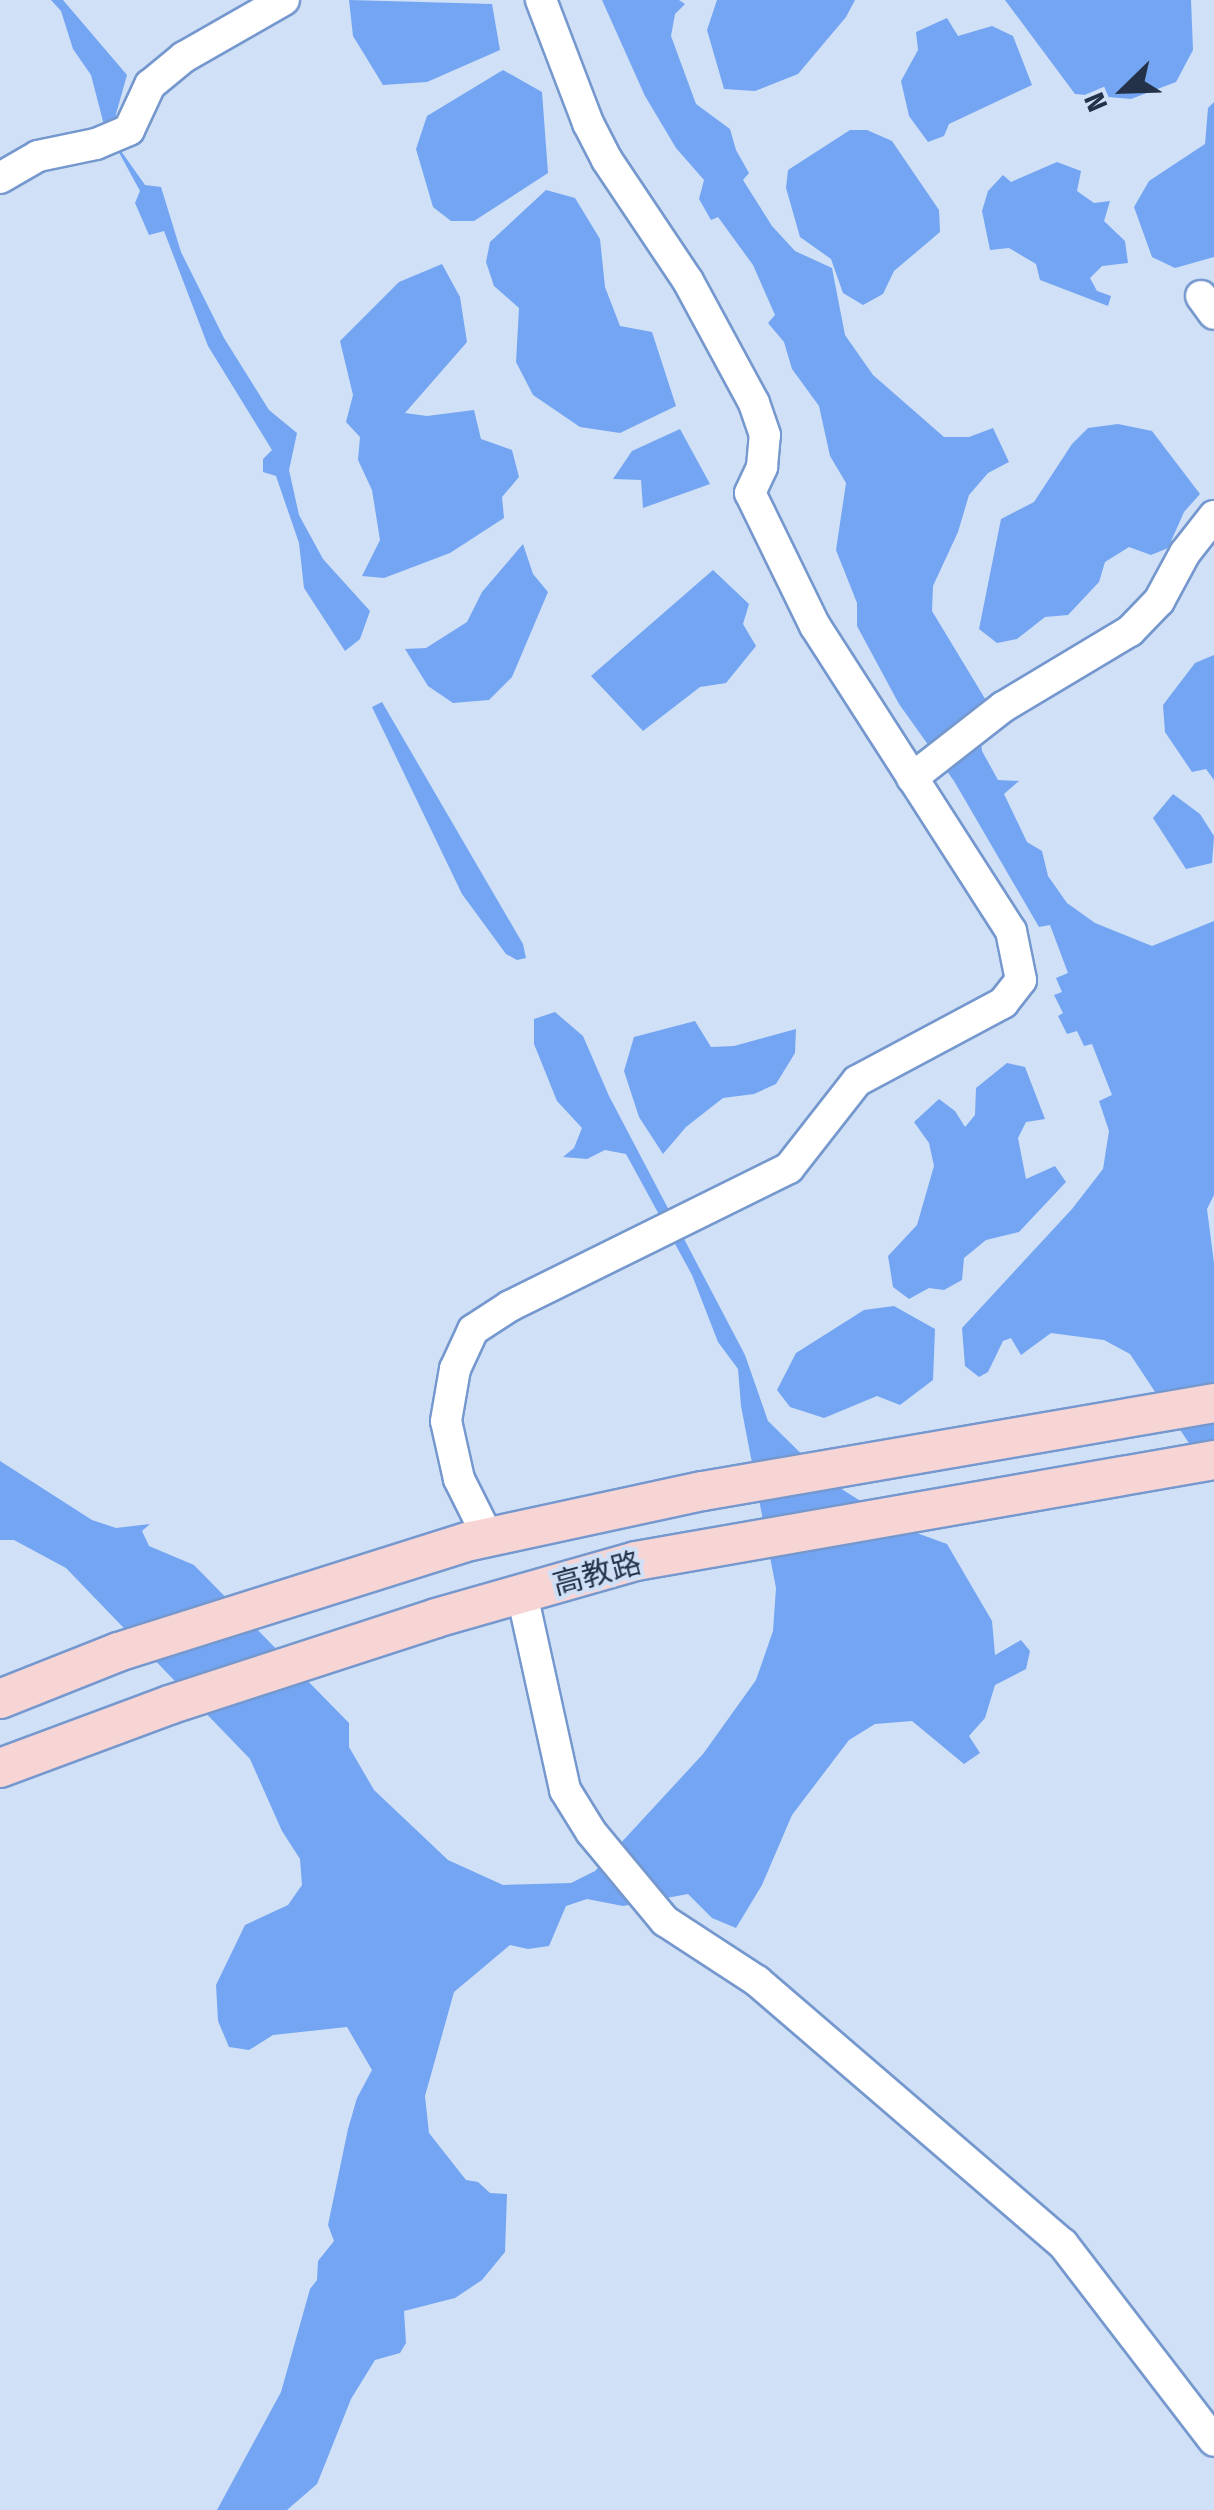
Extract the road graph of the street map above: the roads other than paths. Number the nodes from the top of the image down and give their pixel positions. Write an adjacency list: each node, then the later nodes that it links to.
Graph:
1 (284, 0): 3 (street)
2 (541, 0): 5 (street)
3 (0, 178)
4 (1214, 516): 5 (street)
5 (912, 778): 8 (street)
6 (1214, 1403): 8 (main road, 高教路)
7 (1214, 1460): 9 (main road, 高教路)
8 (488, 1537): 10 (main road, 高教路)
9 (522, 1594): 11 (main road, 高教路); 12 (street)
10 (0, 1698)
11 (0, 1768)
12 (1214, 2440)

